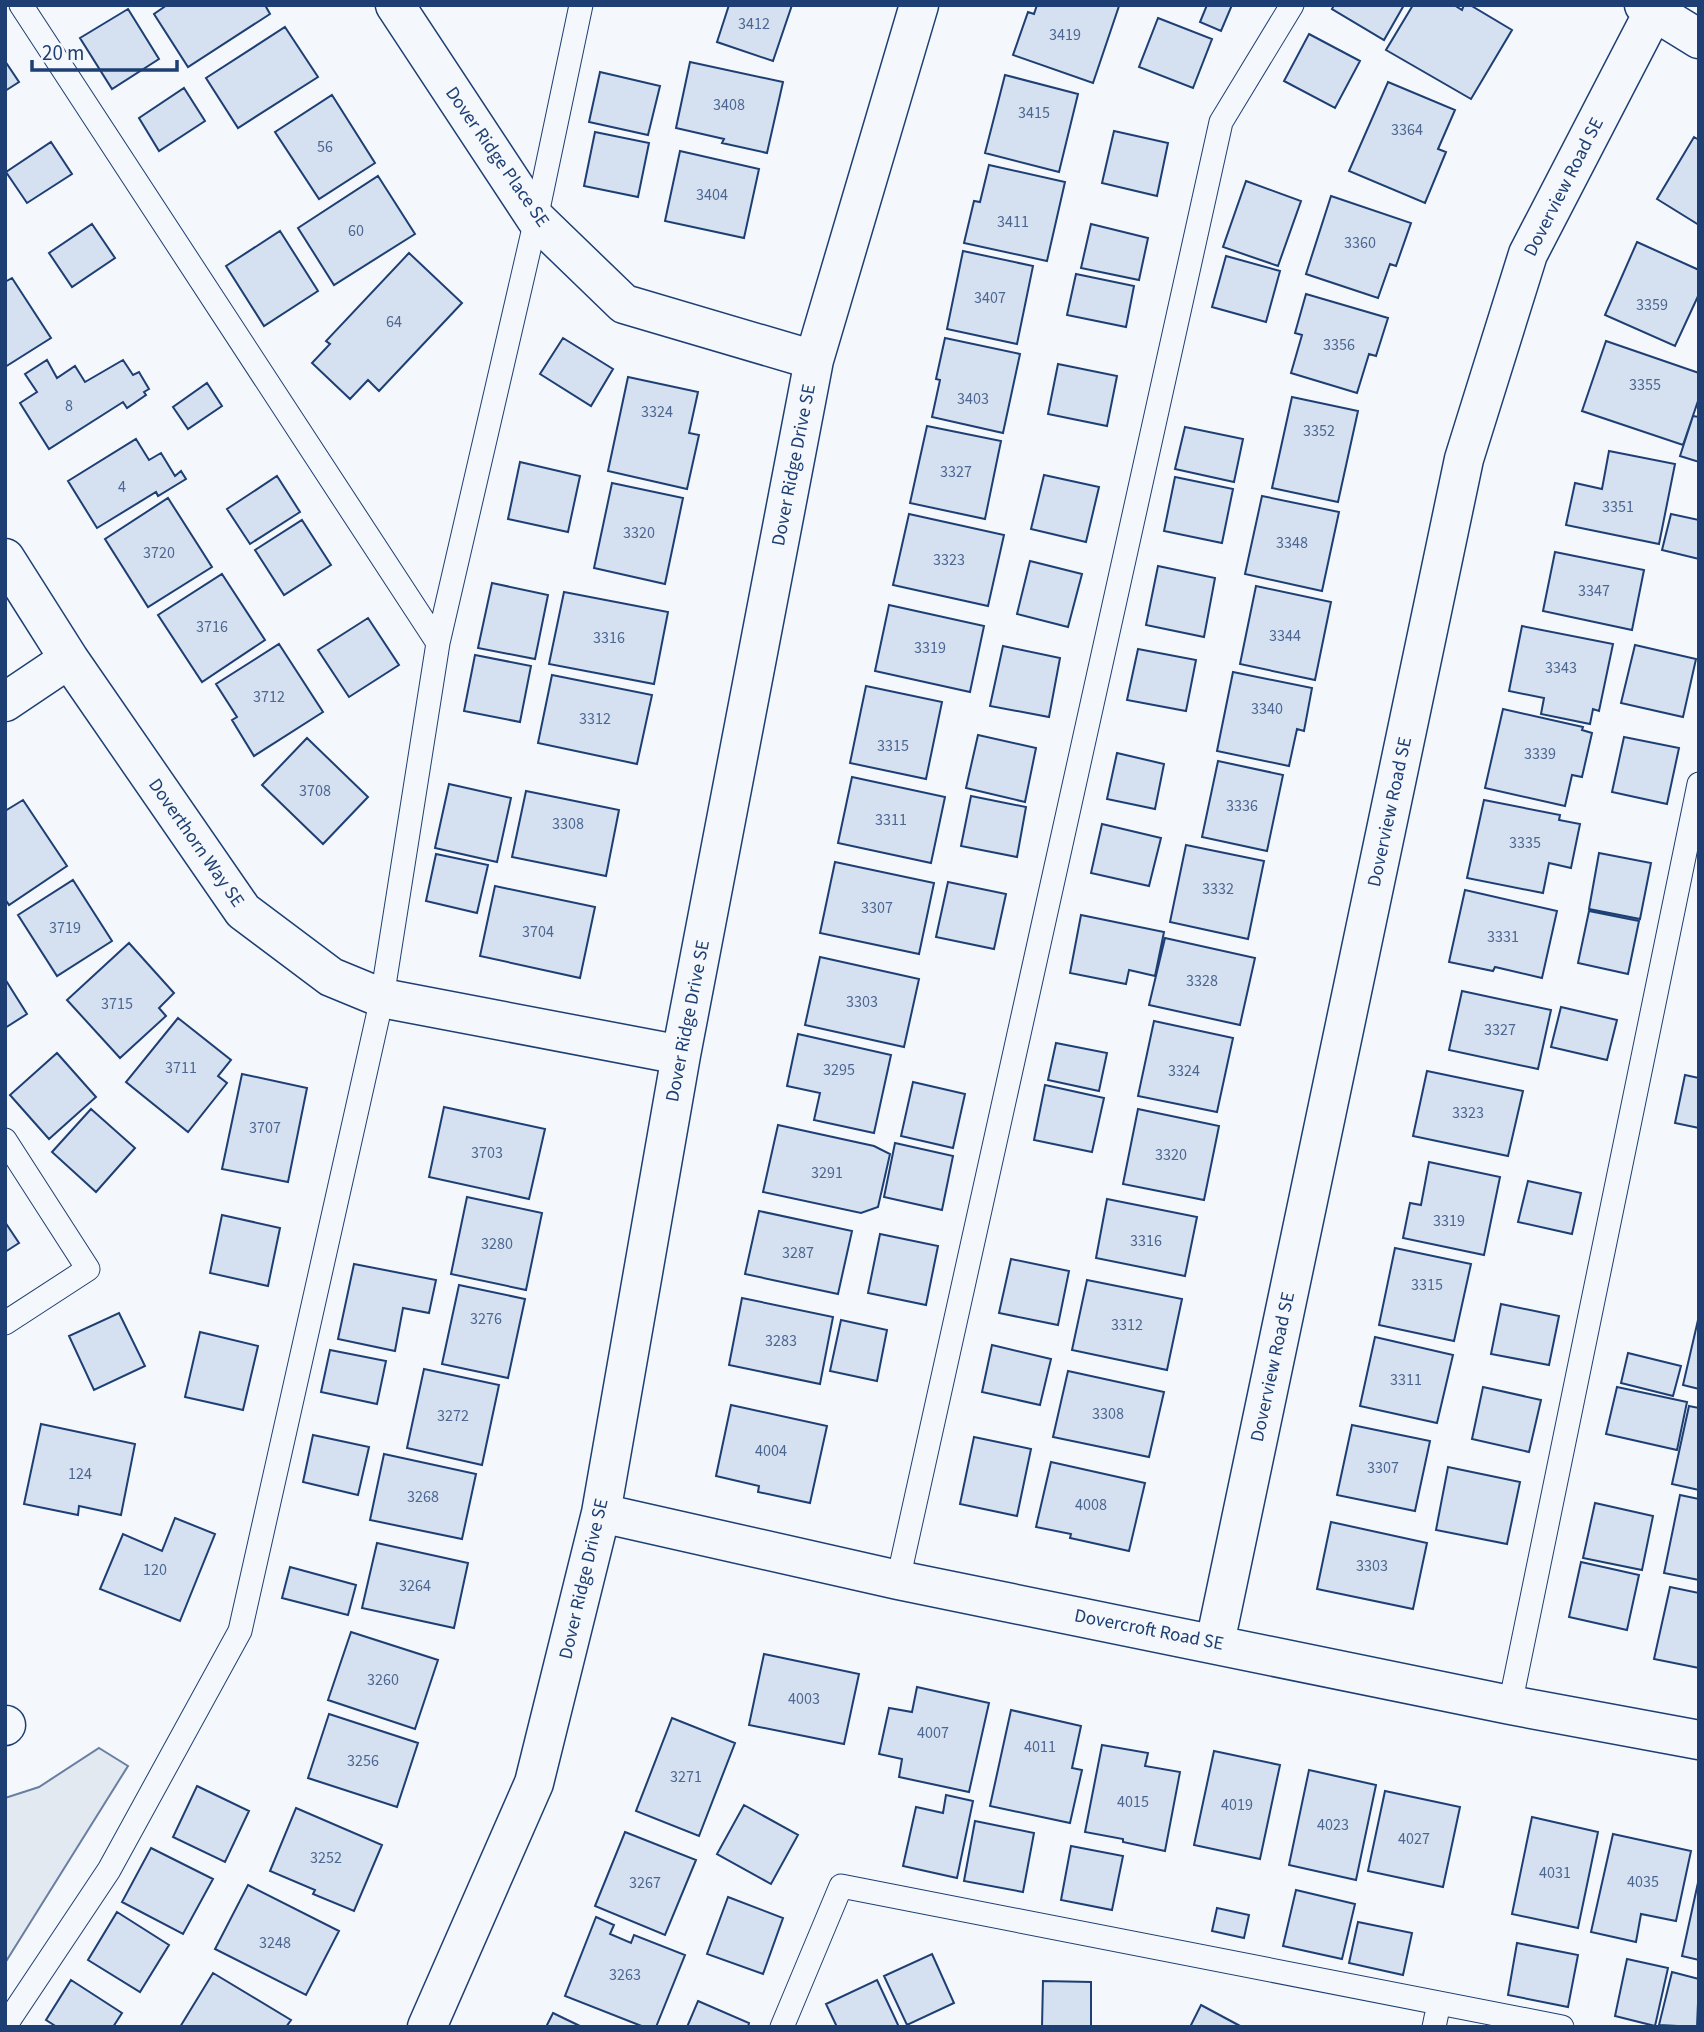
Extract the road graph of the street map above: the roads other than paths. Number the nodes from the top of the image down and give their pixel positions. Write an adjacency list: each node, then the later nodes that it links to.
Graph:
1 (21, 5): 11 (lane)
2 (395, 5): 8 (street, Dover Ridge Place SE)
3 (581, 5): 8 (lane)
4 (919, 5): 9 (street, Dover Ridge Drive SE)
5 (1292, 5): 20 (lane)
6 (1652, 7): 7 (street); 21 (street, Doverview Road SE)
7 (1699, 38)
8 (536, 219): 9 (street, Dover Ridge Place SE); 11 (lane)
9 (814, 360): 16 (street, Dover Ridge Drive SE)
10 (5, 558): 12 (street, Doverthorn Way SE)
11 (438, 643): 15 (lane)
12 (69, 659): 13 (street); 15 (street, Doverthorn Way SE)
13 (5, 702)
14 (1699, 784): 22 (lane)
15 (382, 998): 16 (street, Doverthorn Way SE); 25 (lane)
16 (681, 1055): 19 (street, Dover Ridge Drive SE)
17 (5, 1140): 18 (lane)
18 (5, 1324)
19 (601, 1513): 20 (street, Dovercroft Road SE); 26 (street, Dover Ridge Drive SE)
20 (898, 1580): 21 (street, Dovercroft Road SE)
21 (1215, 1643): 22 (street, Dovercroft Road SE)
22 (1510, 1705): 23 (street, Dovercroft Road SE)
23 (1699, 1740)
24 (1439, 2003): 27 (lane); 28 (lane); 29 (lane)
25 (5, 2026)
26 (428, 2027)
27 (782, 2027)
28 (1434, 2027)
29 (1562, 2027)

